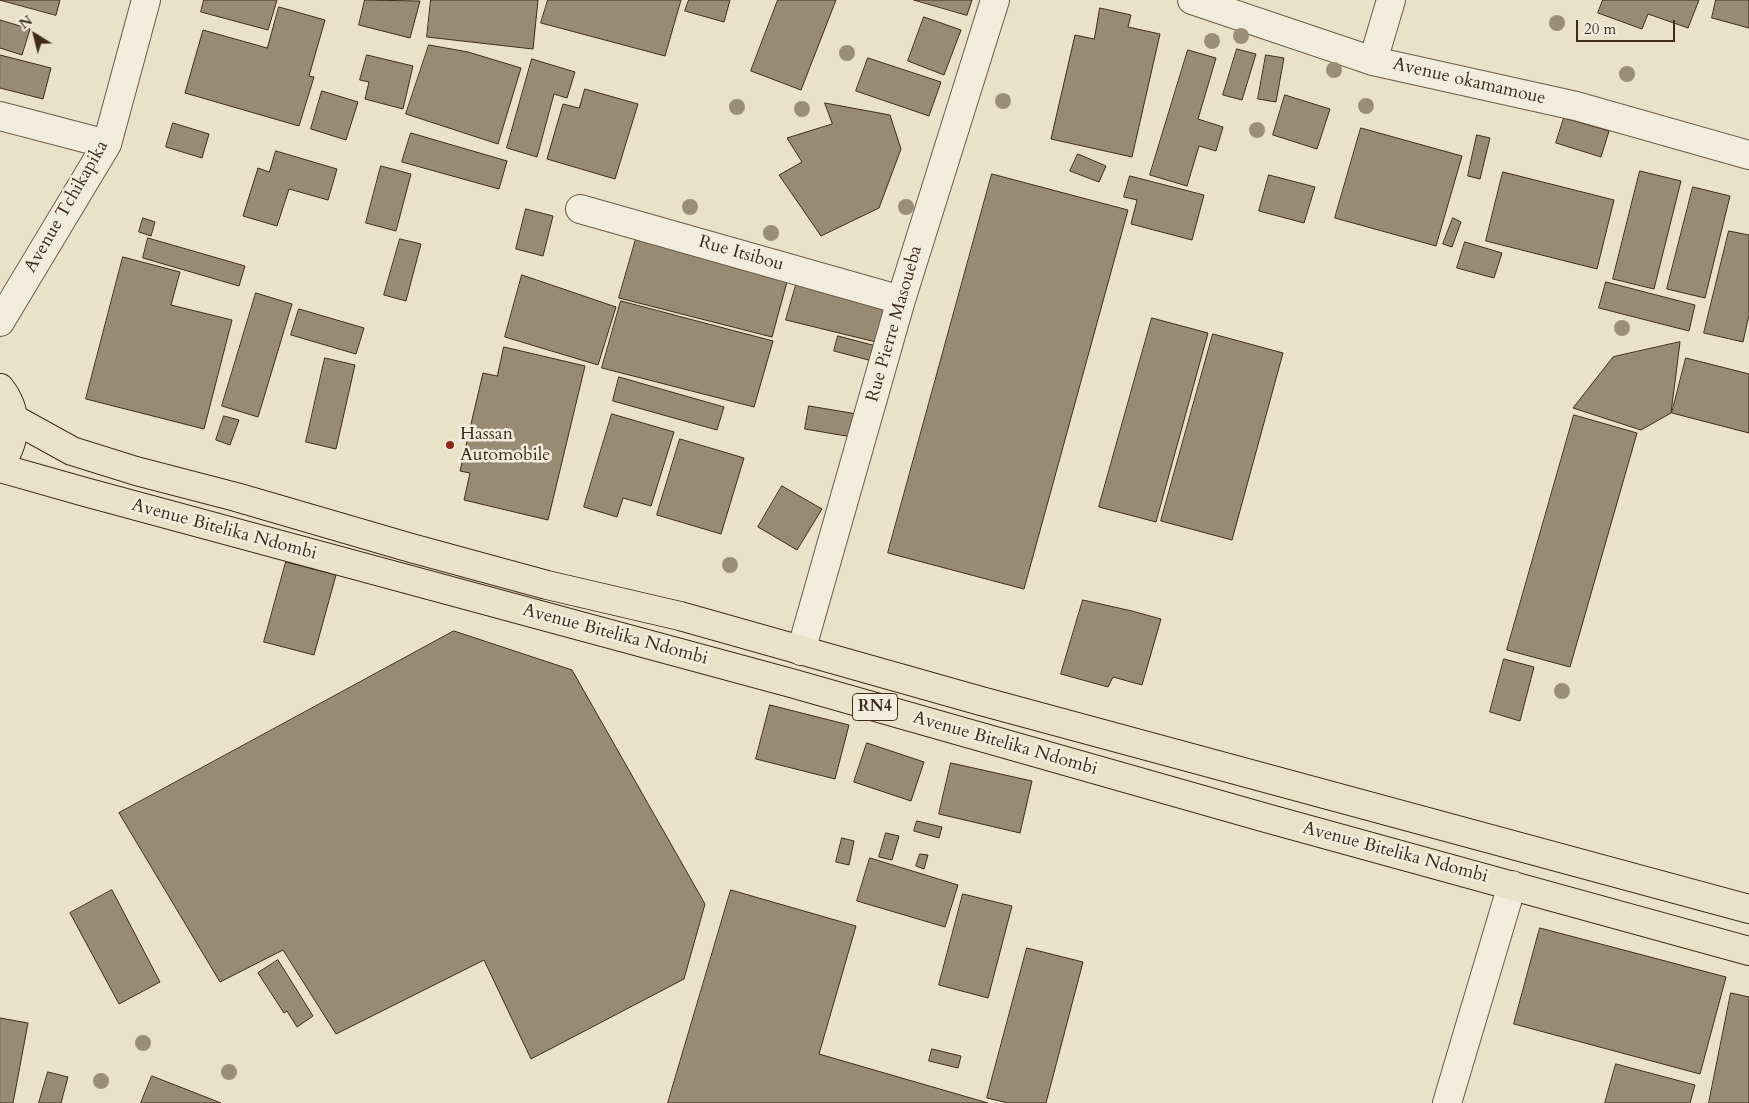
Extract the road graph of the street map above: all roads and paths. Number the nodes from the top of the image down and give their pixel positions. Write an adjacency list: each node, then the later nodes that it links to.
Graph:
1 (146, 0): 7 (street, Avenue Tchikapika)
2 (995, 0): 10 (street, Rue Pierre Masoueba)
3 (1192, 0): 5 (street, Avenue okamamoue)
4 (1391, 0): 5 (street)
5 (1373, 61): 8 (street, Avenue okamamoue)
6 (0, 116): 7 (street)
7 (107, 144): 11 (street, Avenue Tchikapika)
8 (1749, 154)
9 (580, 209): 10 (street, Rue Itsibou)
10 (900, 300): 15 (street, Rue Pierre Masoueba)
11 (0, 322)
12 (0, 388): 13 (highway)
13 (14, 420): 14 (highway); 15 (highway, Avenue Bitelika Ndombi / RN4)
14 (0, 466): 16 (highway, Avenue Bitelika Ndombi / RN4)
15 (801, 651): 17 (highway, Avenue Bitelika Ndombi / RN4)
16 (1512, 886): 18 (highway, Avenue Bitelika Ndombi / RN4); 19 (street)
17 (1749, 909)
18 (1749, 951)
19 (1448, 1103)

